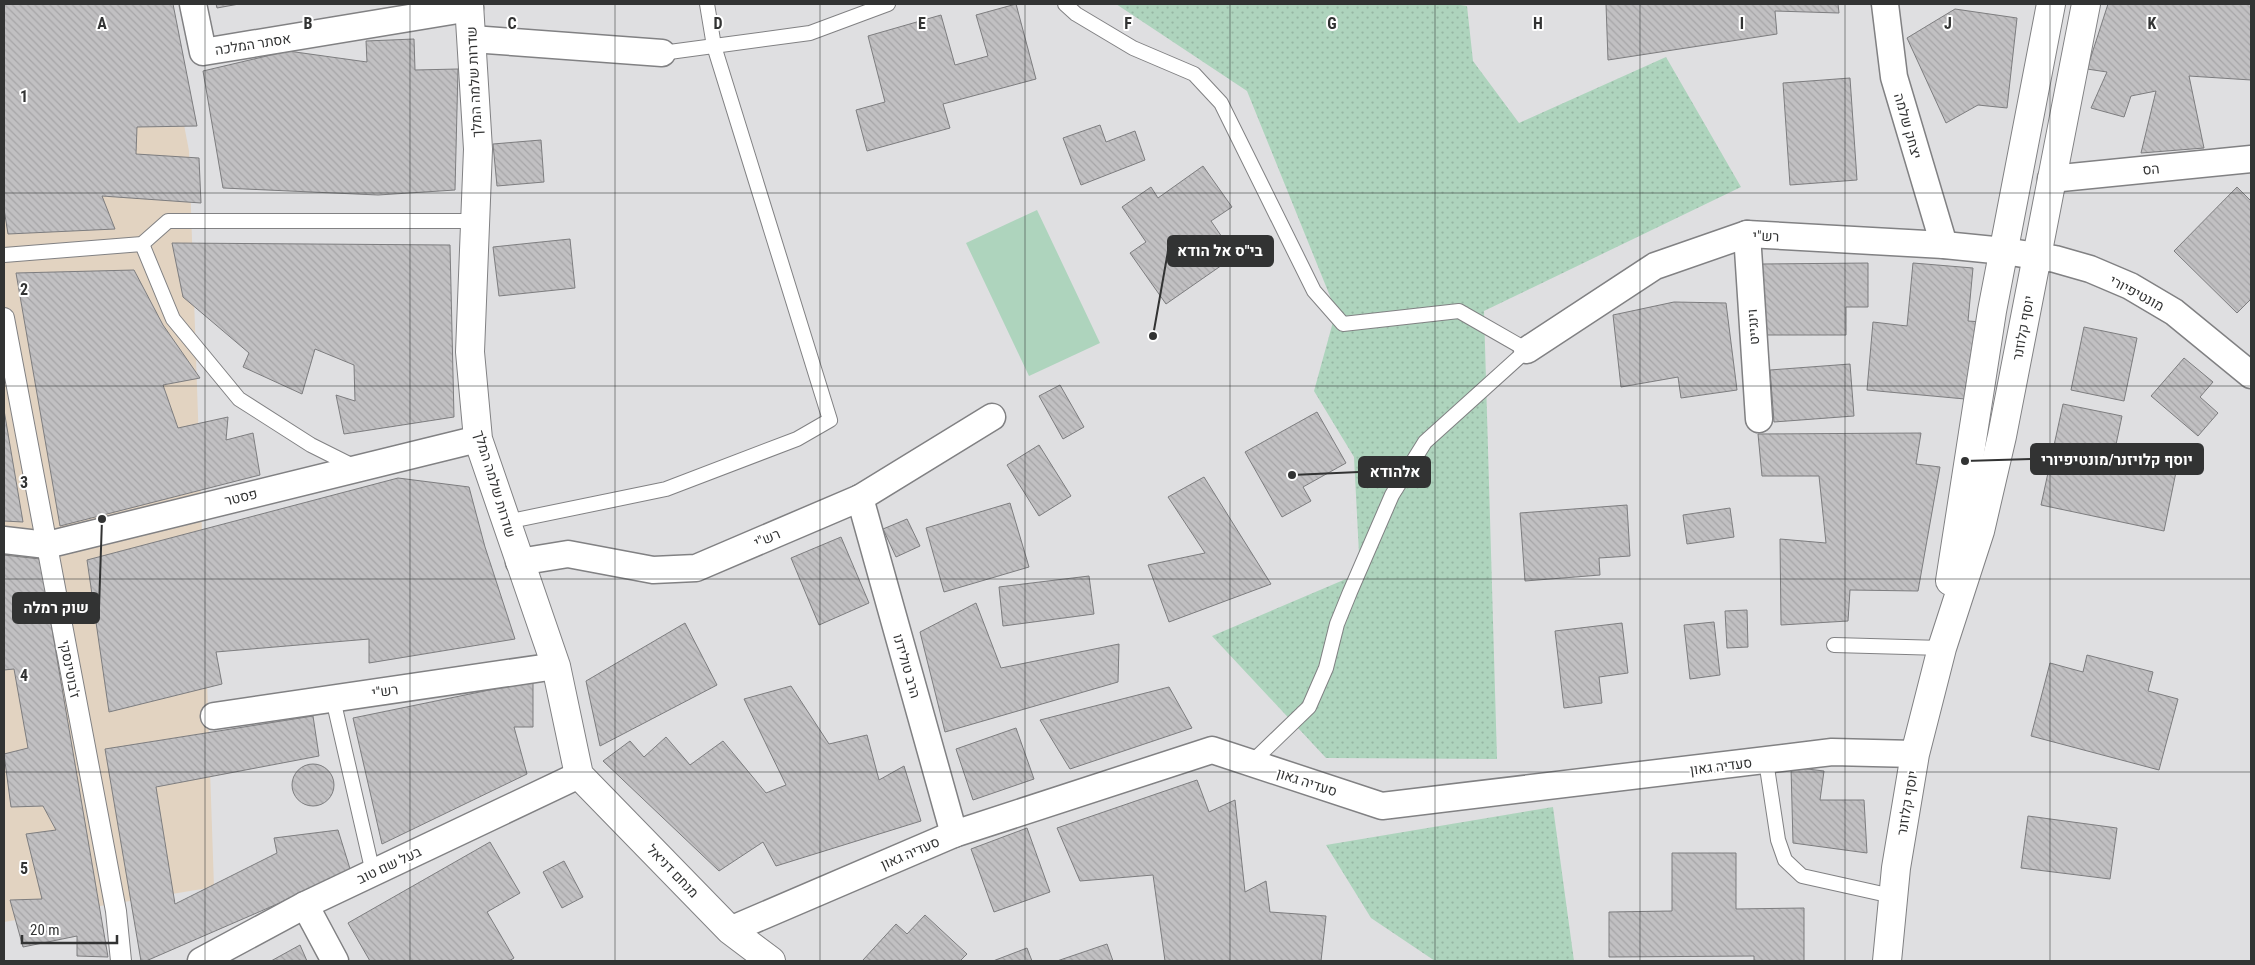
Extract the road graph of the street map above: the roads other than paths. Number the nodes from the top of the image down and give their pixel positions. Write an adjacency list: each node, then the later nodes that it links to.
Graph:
1 (193, 4): 8 (street, אסתר המלכה)
2 (707, 4): 10 (lane)
3 (888, 4): 10 (lane)
4 (1065, 4): 22 (lane)
5 (1885, 4): 17 (street, יצחק שלמה)
6 (2051, 4): 18 (main road, יוסף קלוזנר)
7 (2086, 4): 13 (main road, יוסף קלוזנר)
8 (470, 6): 9 (main road, שדרות שלמה המלך)
9 (472, 39): 11 (street); 14 (main road, שדרות שלמה המלך)
10 (714, 46): 11 (lane); 29 (lane)
11 (662, 53)
12 (2251, 159): 13 (street, הס)
13 (2051, 180): 20 (main road, יוסף קלוזנר)
14 (475, 221): 16 (lane); 26 (main road, שדרות שלמה המלך)
15 (1747, 234): 17 (street, רש"י); 22 (street, רש"י); 25 (street, וינגייט)
16 (142, 244): 19 (lane); 27 (lane)
17 (1944, 245): 18 (street, רש"י)
18 (2004, 251): 20 (street, מונטיפיורי); 34 (main road, יוסף קלוזנר)
19 (4, 255)
20 (2037, 256): 23 (street, מונטיפיורי); 34 (main road, יוסף קלוזנר)
21 (4, 318): 31 (street, ז'בוטינסקי)
22 (1527, 350): 40 (lane)
23 (2251, 375)
24 (992, 417): 28 (street, רש"י)
25 (1759, 419)
26 (478, 439): 27 (street, פסטר); 29 (main road, שדרות שלמה המלך)
27 (358, 468): 31 (street, פסטר)
28 (860, 498): 32 (street, רש"י); 42 (street, הרב טולידנו)
29 (506, 522): 32 (main road, שדרות שלמה המלך)
30 (4, 540): 31 (street, פסטר)
31 (46, 544): 47 (street, ז'בוטינסקי)
32 (520, 562): 35 (main road, שדרות שלמה המלך)
33 (1834, 645): 34 (lane)
34 (1942, 648): 38 (main road, יוסף קלוזנר)
35 (556, 666): 36 (street, רש"י); 41 (main road, שדרות שלמה המלך)
36 (333, 699): 37 (street, רש"י); 43 (lane)
37 (214, 716)
38 (1915, 754): 39 (street, סעדיה גאון); 44 (main road, יוסף קלוזנר)
39 (1766, 761): 40 (street, סעדיה גאון); 44 (lane)
40 (1251, 763): 42 (street, סעדיה גאון)
41 (580, 775): 43 (street, בעל שם טוב); 46 (main road, מנחם דניאל)
42 (954, 834): 46 (street, סעדיה גאון)
43 (373, 873): 45 (street, בעל שם טוב)
44 (1892, 896): 51 (main road, יוסף קלוזנר)
45 (305, 905): 48 (street, בעל שם טוב); 49 (street)
46 (730, 930): 50 (main road, מנחם דניאל)
47 (121, 961)
48 (201, 961)
49 (335, 961)
50 (771, 961)
51 (1887, 961)

